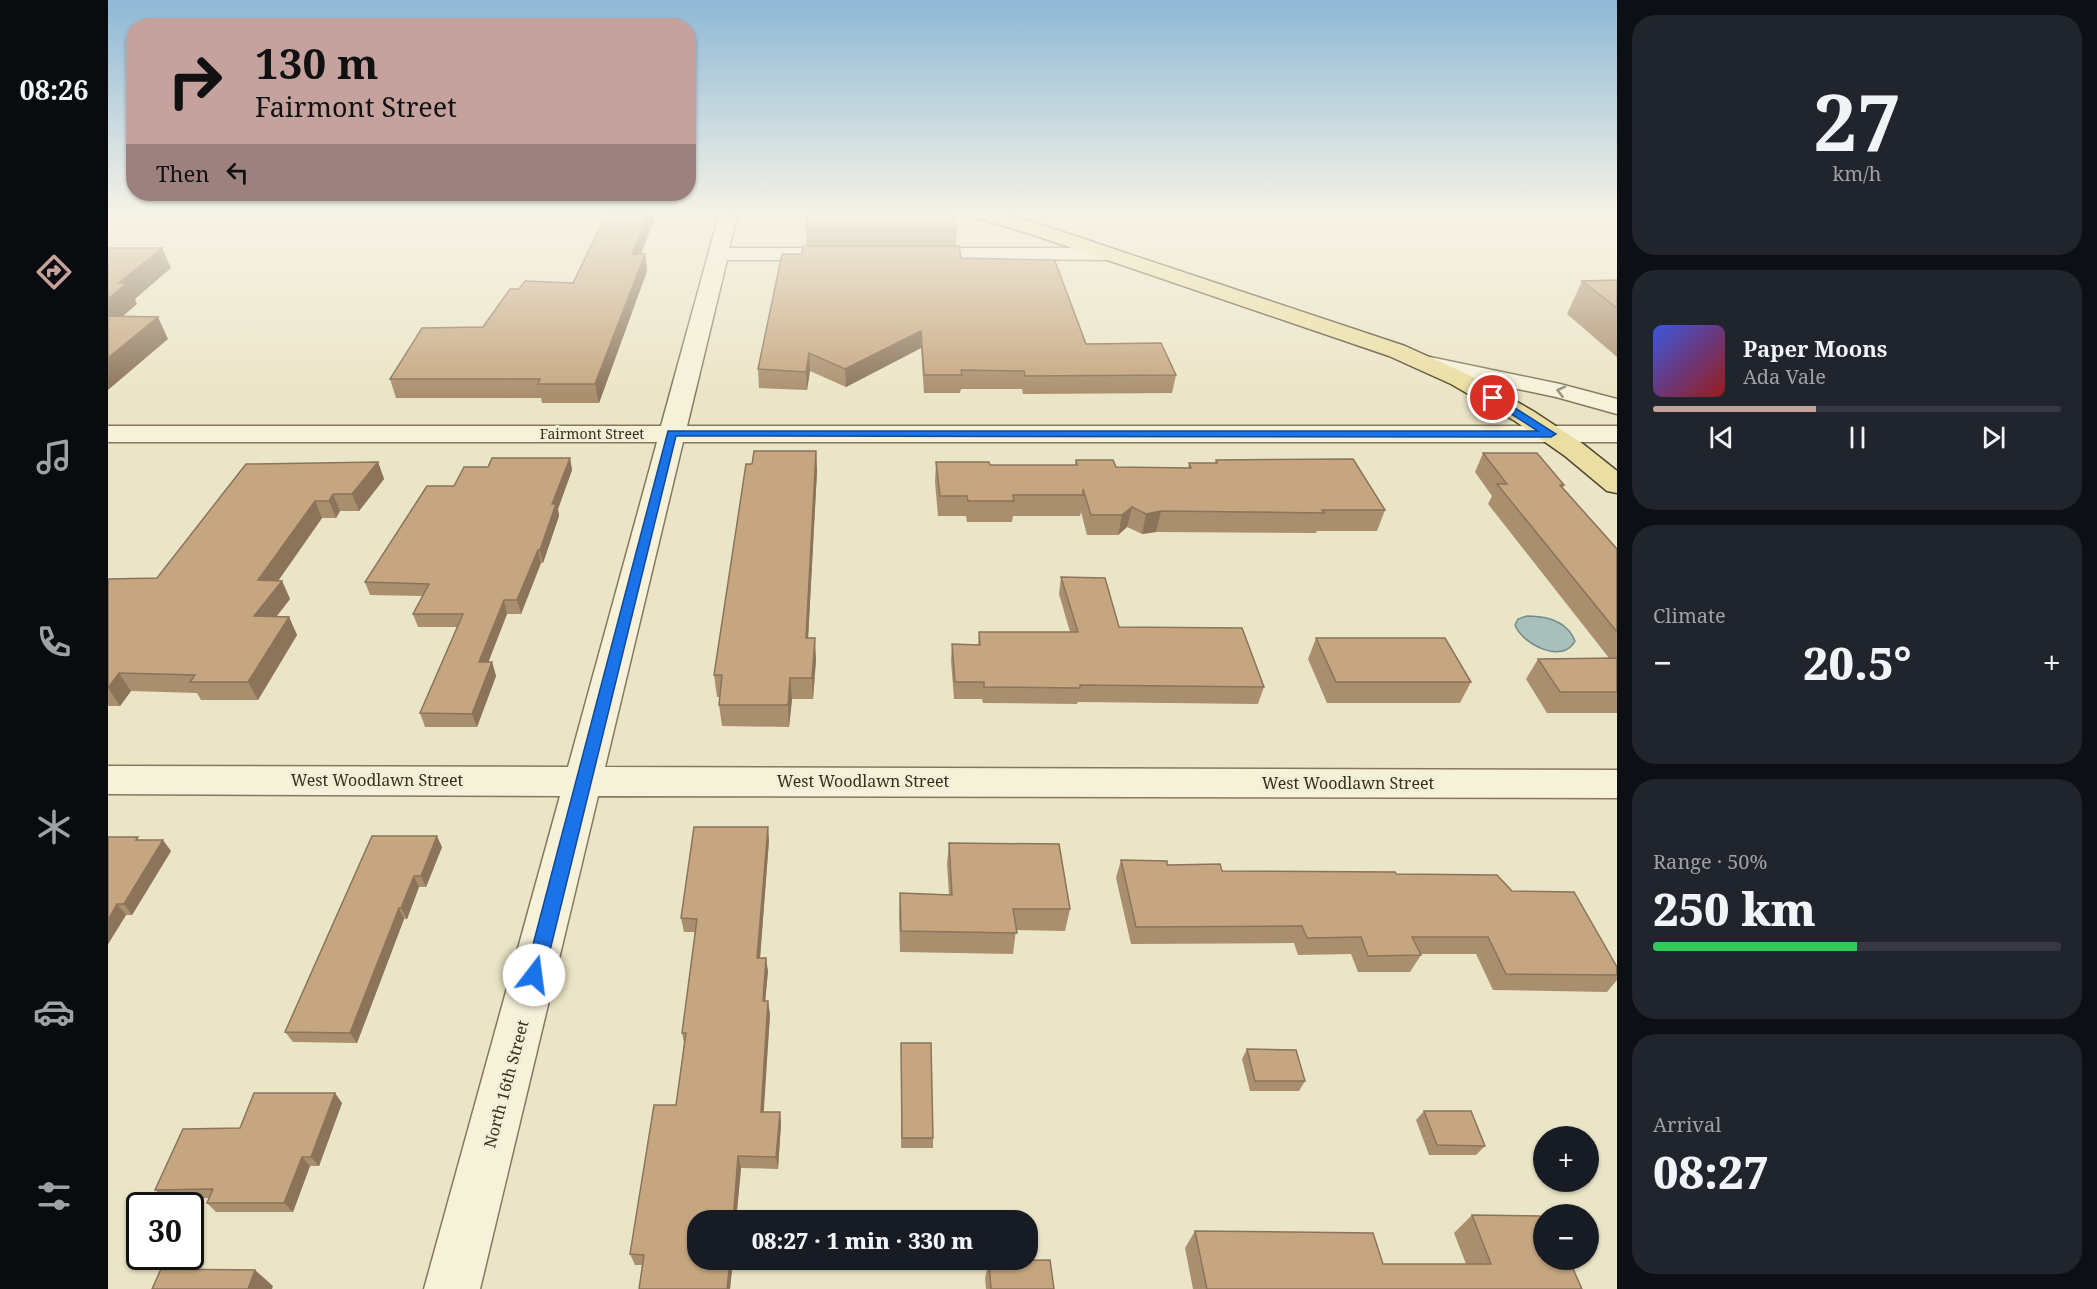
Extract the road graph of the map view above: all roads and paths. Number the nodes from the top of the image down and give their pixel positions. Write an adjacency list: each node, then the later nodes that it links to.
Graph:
1 (713, 275): 5 (street, North 16th Street)
2 (1173, 275): 3 (main road)
3 (1425, 363): 4 (street, one-way to 3); 7 (main road)
4 (1617, 407)
5 (672, 433): 6 (street, Fairmont Street); 7 (street, Fairmont Street); 11 (street, North 16th Street)
6 (108, 434)
7 (1551, 434): 8 (street, Fairmont Street); 9 (main road)
8 (1617, 434)
9 (1617, 485)
10 (108, 780): 11 (street, West Woodlawn Street)
11 (585, 780): 12 (street, West Woodlawn Street); 13 (street, North 16th Street)
12 (1617, 784)
13 (452, 1289)

